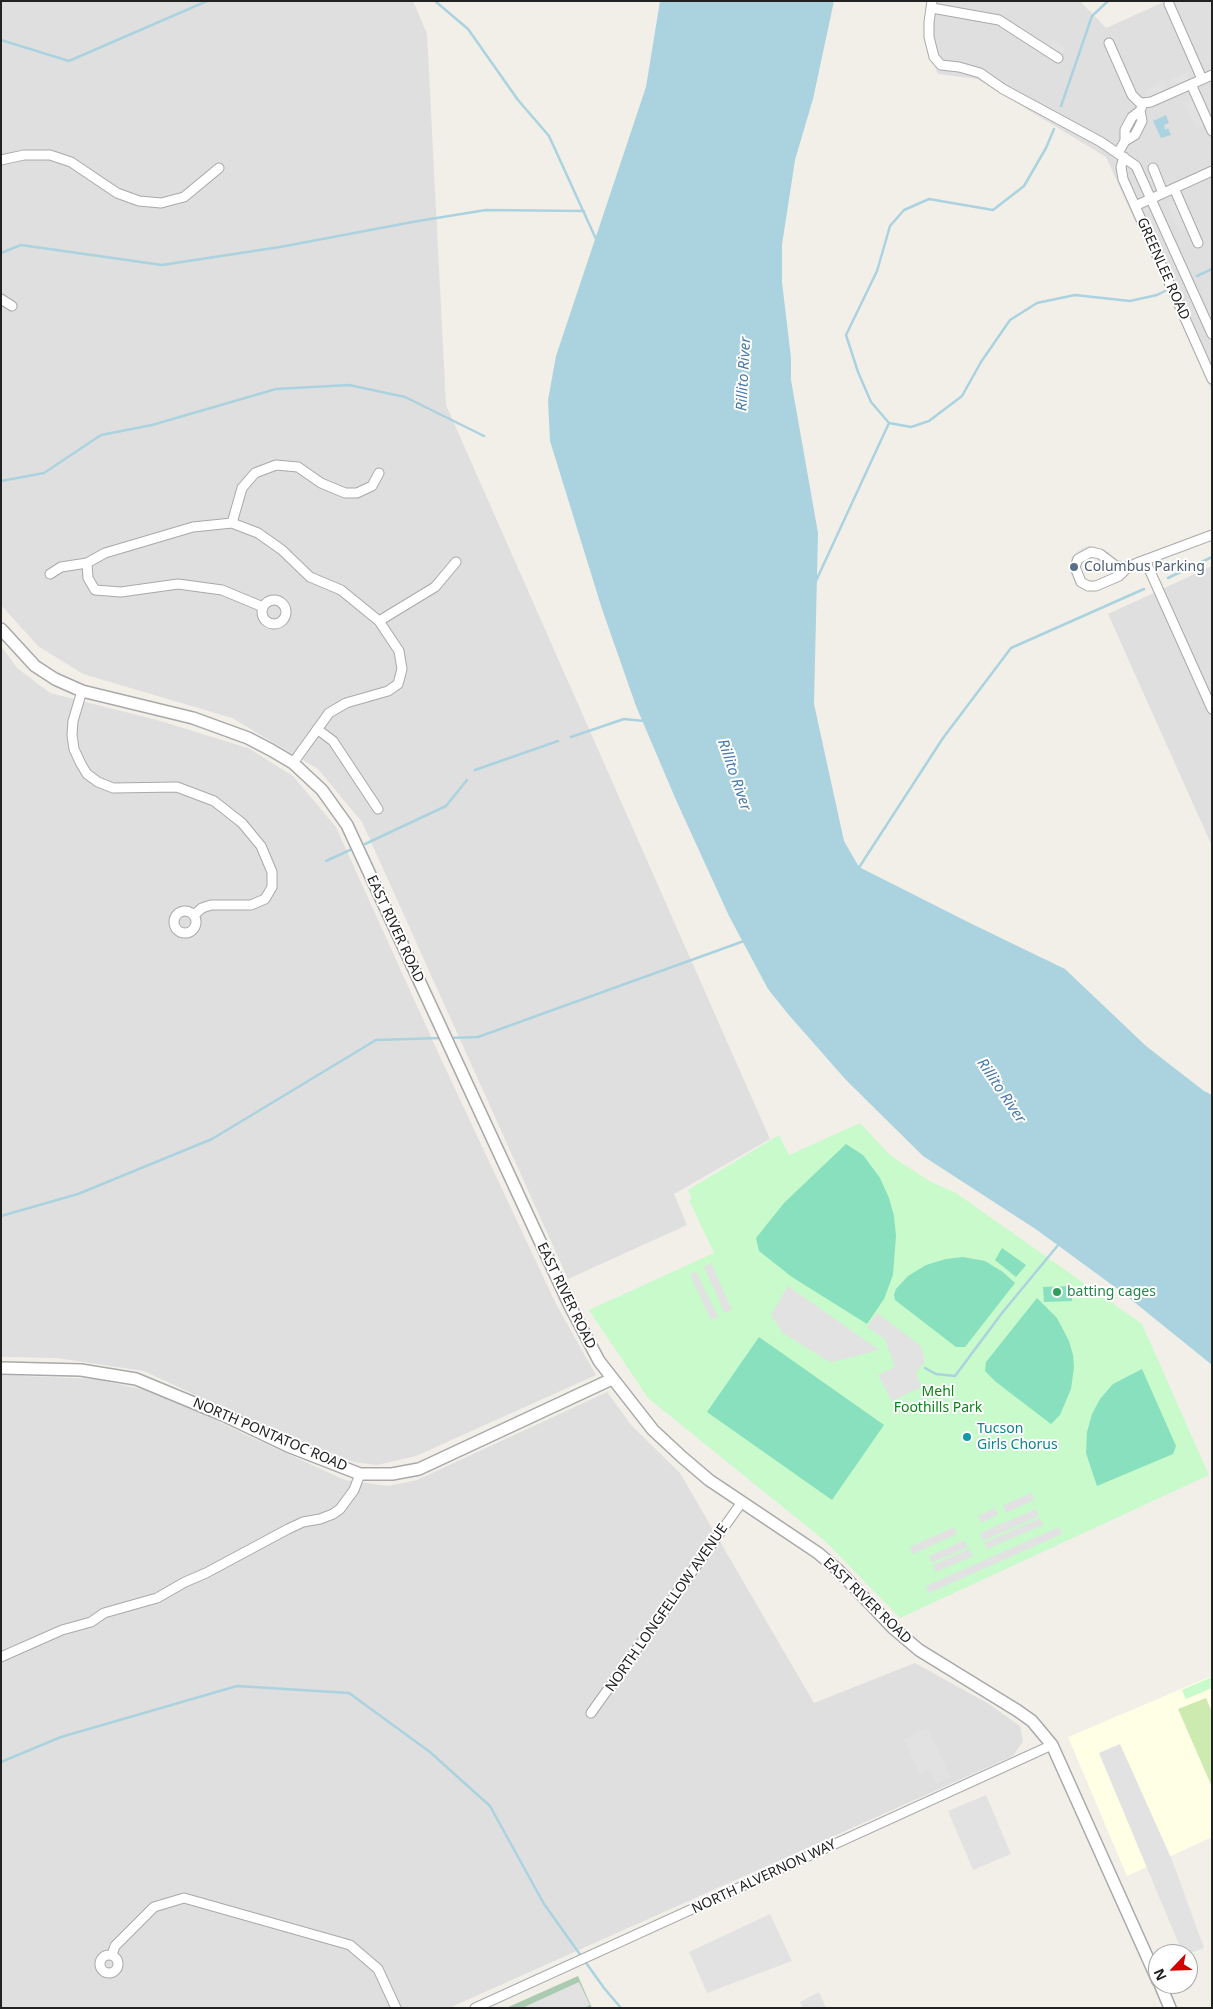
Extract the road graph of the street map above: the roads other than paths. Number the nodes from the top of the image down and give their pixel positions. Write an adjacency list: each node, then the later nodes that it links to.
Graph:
1 (932, 4): 4 (street); 10 (street, GREENLEE ROAD)
2 (1169, 4): 6 (street)
3 (1109, 43): 8 (street)
4 (1058, 58)
5 (1212, 75): 6 (street)
6 (1202, 79): 7 (street)
7 (1191, 84): 8 (street); 9 (street)
8 (1142, 107): 10 (street)
9 (1212, 131)
10 (1121, 155): 17 (street, GREENLEE ROAD); 18 (street, GREENLEE ROAD)
11 (1, 160): 12 (street)
12 (220, 168)
13 (1153, 168): 16 (street)
14 (1212, 171): 15 (street)
15 (1174, 188): 16 (street); 19 (street)
16 (1163, 193): 17 (street)
17 (1152, 198): 18 (street); 22 (street, GREENLEE ROAD)
18 (1135, 206): 23 (street, GREENLEE ROAD)
19 (1198, 243)
20 (1, 299): 21 (street)
21 (12, 306)
22 (1212, 334)
23 (1212, 379)
24 (379, 473): 25 (street)
25 (232, 523): 29 (street); 33 (street)
26 (1212, 535): 27 (street)
27 (1145, 560): 30 (street); 36 (street)
28 (456, 562): 33 (street)
29 (87, 563): 31 (street); 32 (street)
30 (1128, 567): 30 (street)
31 (50, 574)
32 (262, 607)
33 (379, 620): 37 (street)
34 (1, 630): 35 (street, EAST RIVER ROAD)
35 (82, 692): 38 (street, EAST RIVER ROAD); 40 (street)
36 (1212, 709)
37 (317, 729): 38 (street); 39 (street)
38 (293, 763): 42 (street, EAST RIVER ROAD)
39 (378, 810)
40 (194, 915)
41 (1, 1368): 43 (street, NORTH PONTATOC ROAD)
42 (612, 1379): 43 (street, NORTH PONTATOC ROAD); 44 (street, EAST RIVER ROAD)
43 (360, 1474): 45 (street)
44 (742, 1502): 46 (street, NORTH LONGFELLOW AVENUE); 47 (street, EAST RIVER ROAD)
45 (1, 1657)
46 (591, 1713)
47 (1052, 1746): 49 (street, EAST RIVER ROAD); 52 (street, NORTH ALVERNON WAY)
48 (112, 1955): 51 (street)
49 (1148, 1958)
50 (1164, 1994): 53 (street, EAST RIVER ROAD)
51 (396, 2008)
52 (475, 2008)
53 (1170, 2008)

